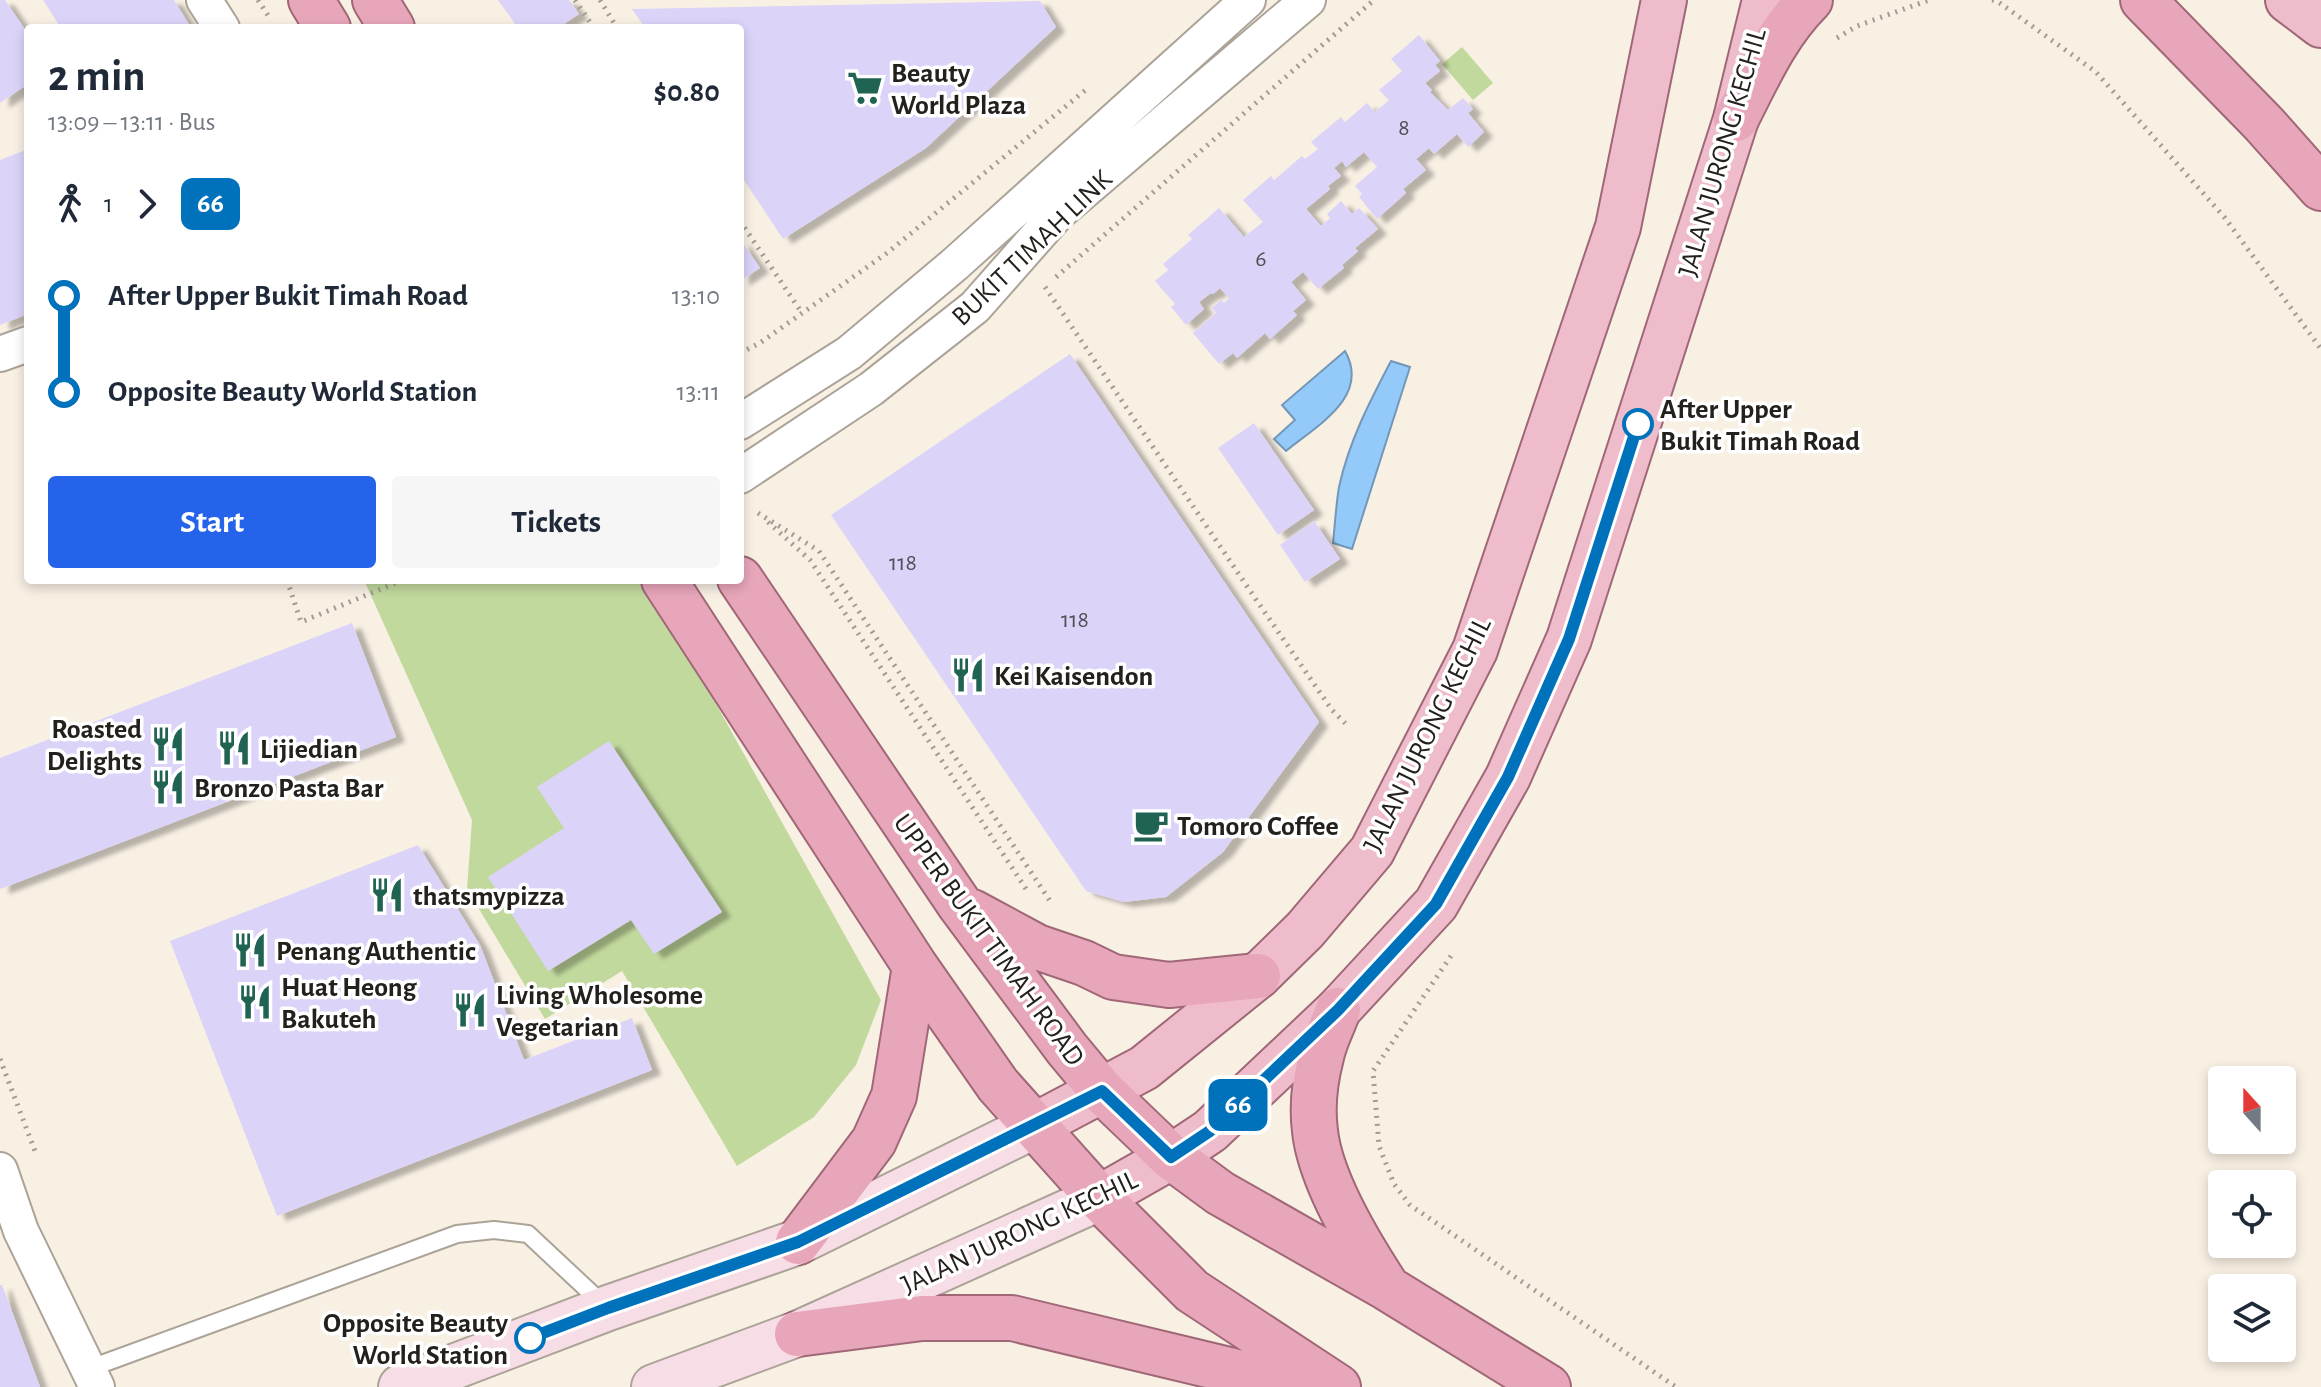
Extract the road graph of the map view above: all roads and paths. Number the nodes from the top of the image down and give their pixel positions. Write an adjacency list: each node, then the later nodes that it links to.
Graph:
1 (204, 0): 16 (street)
2 (311, 0): 17 (highway)
3 (575, 0): 18 (path)
4 (600, 0): 19 (path)
5 (1308, 0): 21 (street, BUKIT TIMAH LINK)
6 (1374, 0): 27 (path)
7 (1664, 0): 48 (main road, JALAN JURONG KECHIL)
8 (1765, 0): 23 (main road, JALAN JURONG KECHIL)
9 (1810, 0): 23 (highway)
10 (1907, 0): 11 (path)
11 (1929, 0)
12 (1992, 0): 31 (path)
13 (2110, 0): 15 (highway)
14 (2288, 0): 20 (main road)
15 (2156, 13): 24 (highway)
16 (219, 24)
17 (326, 24)
18 (591, 24)
19 (615, 24)
20 (2321, 25)
21 (1241, 26): 25 (street, BUKIT TIMAH LINK)
22 (1093, 83): 29 (path)
23 (1736, 119): 49 (main road, JALAN JURONG KECHIL)
24 (2321, 188)
25 (1047, 202): 34 (street, BUKIT TIMAH LINK); 35 (street, BUKIT TIMAH LINK)
26 (744, 227): 29 (path)
27 (1045, 287): 28 (path); 42 (path)
28 (1035, 297)
29 (802, 313): 32 (path)
30 (24, 345): 33 (street)
31 (2321, 349)
32 (744, 351)
33 (0, 354)
34 (744, 419)
35 (744, 473)
36 (770, 505): 37 (path)
37 (758, 513): 43 (path); 44 (path)
38 (288, 584): 39 (path)
39 (393, 584)
40 (667, 584): 47 (highway)
41 (743, 584): 45 (highway, UPPER BUKIT TIMAH ROAD)
42 (1349, 727)
43 (1029, 892)
44 (1053, 904)
45 (960, 905): 48 (highway); 51 (highway, UPPER BUKIT TIMAH ROAD)
46 (1458, 944): 67 (path)
47 (915, 966): 52 (highway); 57 (highway)
48 (1258, 976): 51 (main road, JALAN JURONG KECHIL)
49 (1338, 1010): 53 (main road, JALAN JURONG KECHIL); 58 (highway)
50 (0, 1059): 54 (path)
51 (1102, 1091): 52 (main road, JALAN JURONG KECHIL); 53 (highway, UPPER BUKIT TIMAH ROAD)
52 (1036, 1125): 56 (highway); 57 (main road, JALAN JURONG KECHIL)
53 (1171, 1157): 56 (main road, JALAN JURONG KECHIL); 58 (highway, UPPER BUKIT TIMAH ROAD)
54 (38, 1158)
55 (0, 1170): 61 (street)
56 (1099, 1198): 60 (main road, JALAN JURONG KECHIL); 65 (highway)
57 (798, 1242): 59 (main road, JALAN JURONG KECHIL)
58 (1387, 1288): 66 (highway, UPPER BUKIT TIMAH ROAD)
59 (608, 1308): 61 (lane); 62 (main road, JALAN JURONG KECHIL)
60 (797, 1334): 63 (main road, JALAN JURONG KECHIL); 64 (highway)
61 (92, 1378)
62 (401, 1387)
63 (654, 1387)
64 (1300, 1387)
65 (1338, 1387)
66 (1548, 1387)
67 (1676, 1387)

